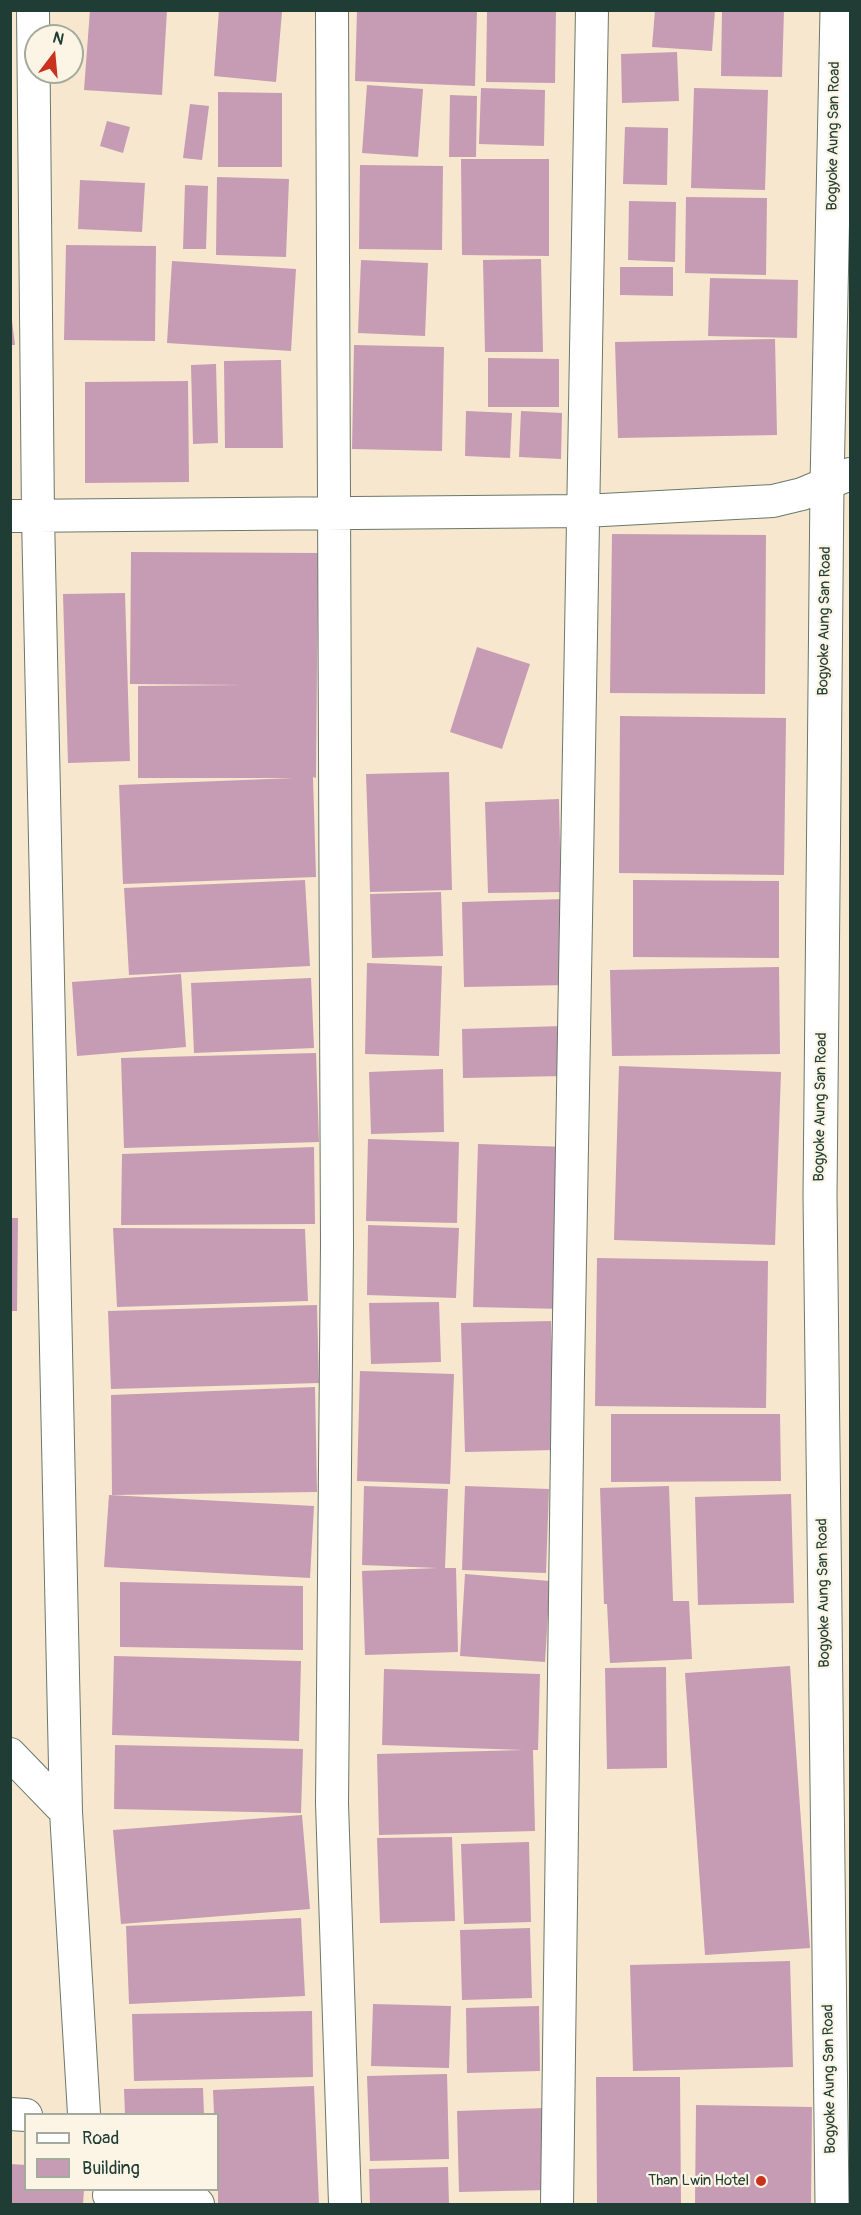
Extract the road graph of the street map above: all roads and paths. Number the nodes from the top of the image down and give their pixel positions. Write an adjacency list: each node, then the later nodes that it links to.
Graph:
1 (33, 10): 8 (street)
2 (332, 10): 7 (street)
3 (592, 10): 6 (street)
4 (837, 10): 5 (highway, Bogyoke Aung San Road)
5 (839, 479): 6 (street); 9 (highway, Bogyoke Aung San Road)
6 (584, 511): 7 (street); 16 (street)
7 (333, 512): 8 (street); 15 (street)
8 (24, 516): 11 (street)
9 (838, 1684): 17 (highway, Bogyoke Aung San Road)
10 (10, 1754): 11 (street)
11 (66, 1812): 12 (street)
12 (84, 2113)
13 (108, 2196): 14 (street)
14 (198, 2205)
15 (345, 2205)
16 (557, 2205)
17 (832, 2205)

